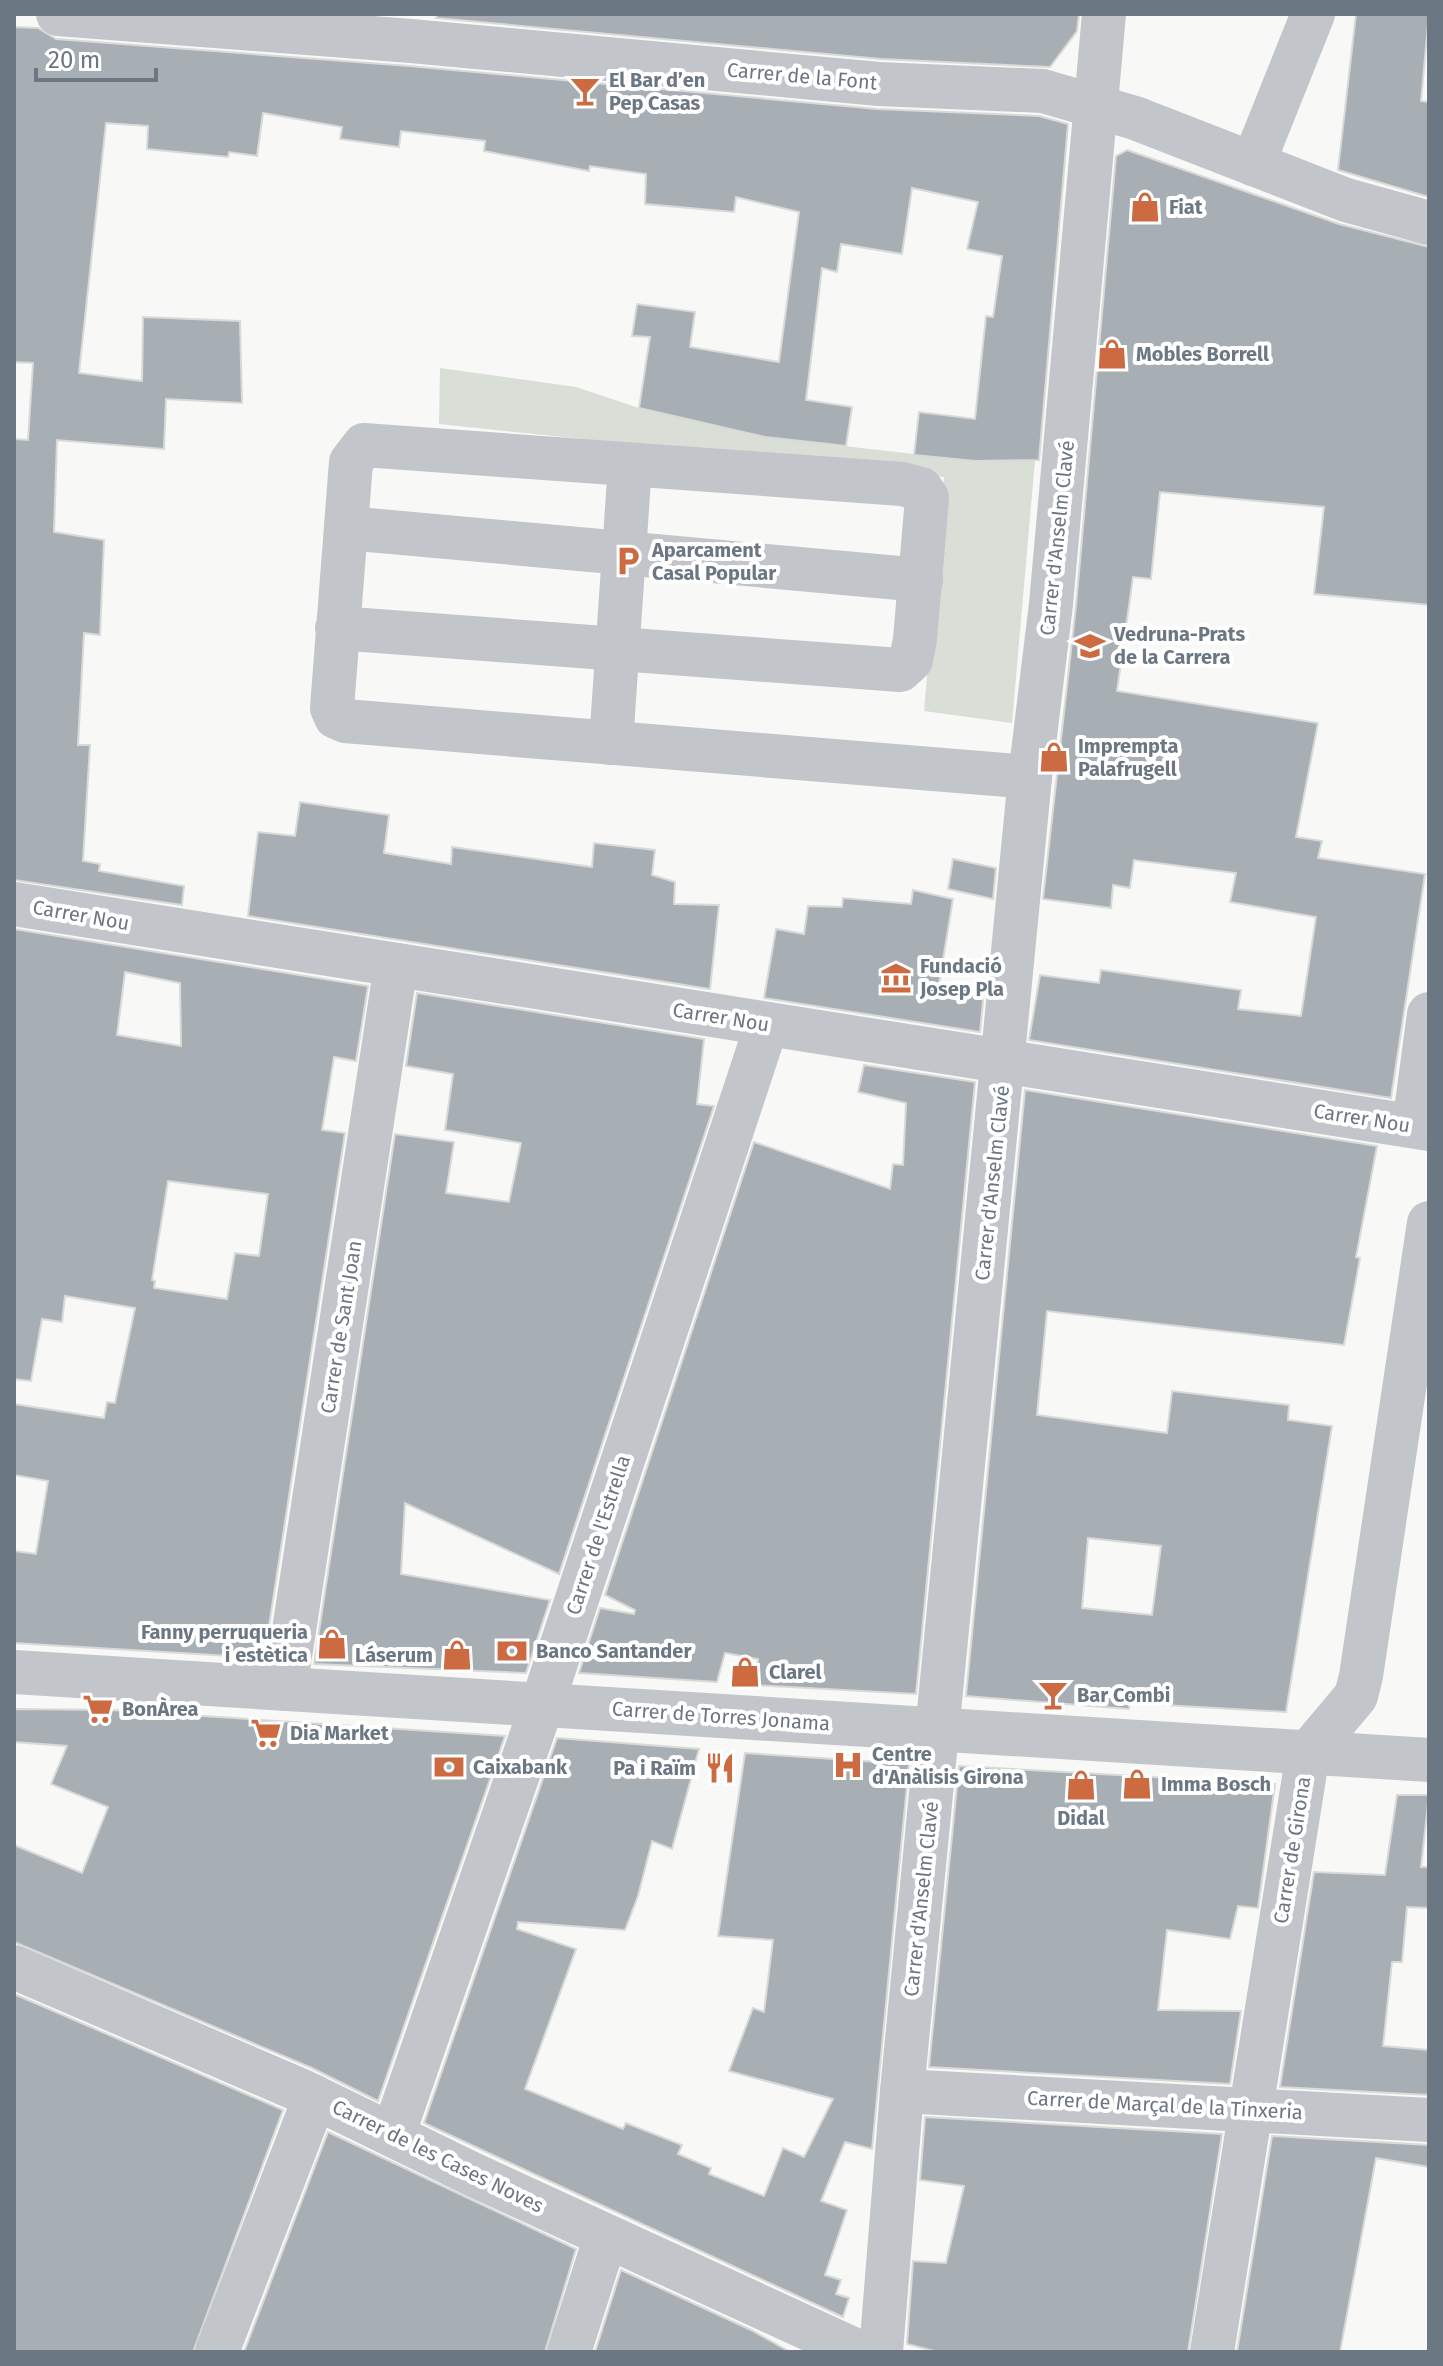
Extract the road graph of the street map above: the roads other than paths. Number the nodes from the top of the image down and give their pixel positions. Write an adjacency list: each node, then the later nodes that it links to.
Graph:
1 (58, 14): 4 (street, Carrer de la Font)
2 (1104, 14): 5 (street, Carrer d'Anselm Clavé)
3 (1313, 14): 6 (street)
4 (418, 27): 5 (street, Carrer de la Font)
5 (1098, 107): 6 (street, Carrer de la Font); 15 (street, Carrer d'Anselm Clavé)
6 (1253, 164): 7 (street, Carrer de la Font)
7 (1429, 223)
8 (630, 465): 9 (street); 10 (street); 11 (street)
9 (347, 528): 10 (street); 12 (street)
10 (624, 554): 11 (street); 13 (street)
11 (921, 580): 13 (street)
12 (337, 628): 13 (street); 14 (street)
13 (618, 648): 14 (street)
14 (611, 743): 15 (street)
15 (1030, 777): 20 (street, Carrer d'Anselm Clavé)
16 (14, 904): 17 (street, Carrer Nou)
17 (396, 965): 19 (street, Carrer Nou); 24 (street, Carrer de Sant Joan)
18 (1429, 1014): 21 (street)
19 (767, 1024): 20 (street, Carrer Nou); 25 (street, Carrer de l'Estrella)
20 (1004, 1060): 21 (street, Carrer Nou); 26 (street, Carrer d'Anselm Clavé)
21 (1421, 1127)
22 (1429, 1223): 27 (street, Carrer de Girona)
23 (14, 1672): 24 (street, Carrer de Torres Jonama)
24 (285, 1689): 25 (street, Carrer de Torres Jonama)
25 (542, 1705): 26 (street, Carrer de Torres Jonama); 34 (street, Carrer de l'Estrella)
26 (938, 1730): 27 (street, Carrer de Torres Jonama); 30 (street, Carrer d'Anselm Clavé)
27 (1308, 1753): 28 (street, Carrer de Torres Jonama); 32 (street, Carrer de Girona)
28 (1429, 1760)
29 (14, 1967): 31 (street, Carrer de les Cases Noves)
30 (902, 2091): 32 (street, Carrer de Marçal de la Tinxeria); 39 (street, Carrer d'Anselm Clavé)
31 (315, 2097): 34 (street, Carrer de les Cases Noves); 36 (street)
32 (1250, 2110): 33 (street, Carrer de Marçal de la Tinxeria); 40 (street, Carrer de Girona)
33 (1429, 2120)
34 (393, 2135): 35 (street, Carrer de les Cases Noves)
35 (606, 2236): 37 (street); 38 (street, Carrer de les Cases Noves)
36 (217, 2352)
37 (569, 2352)
38 (859, 2352)
39 (881, 2352)
40 (1212, 2352)

